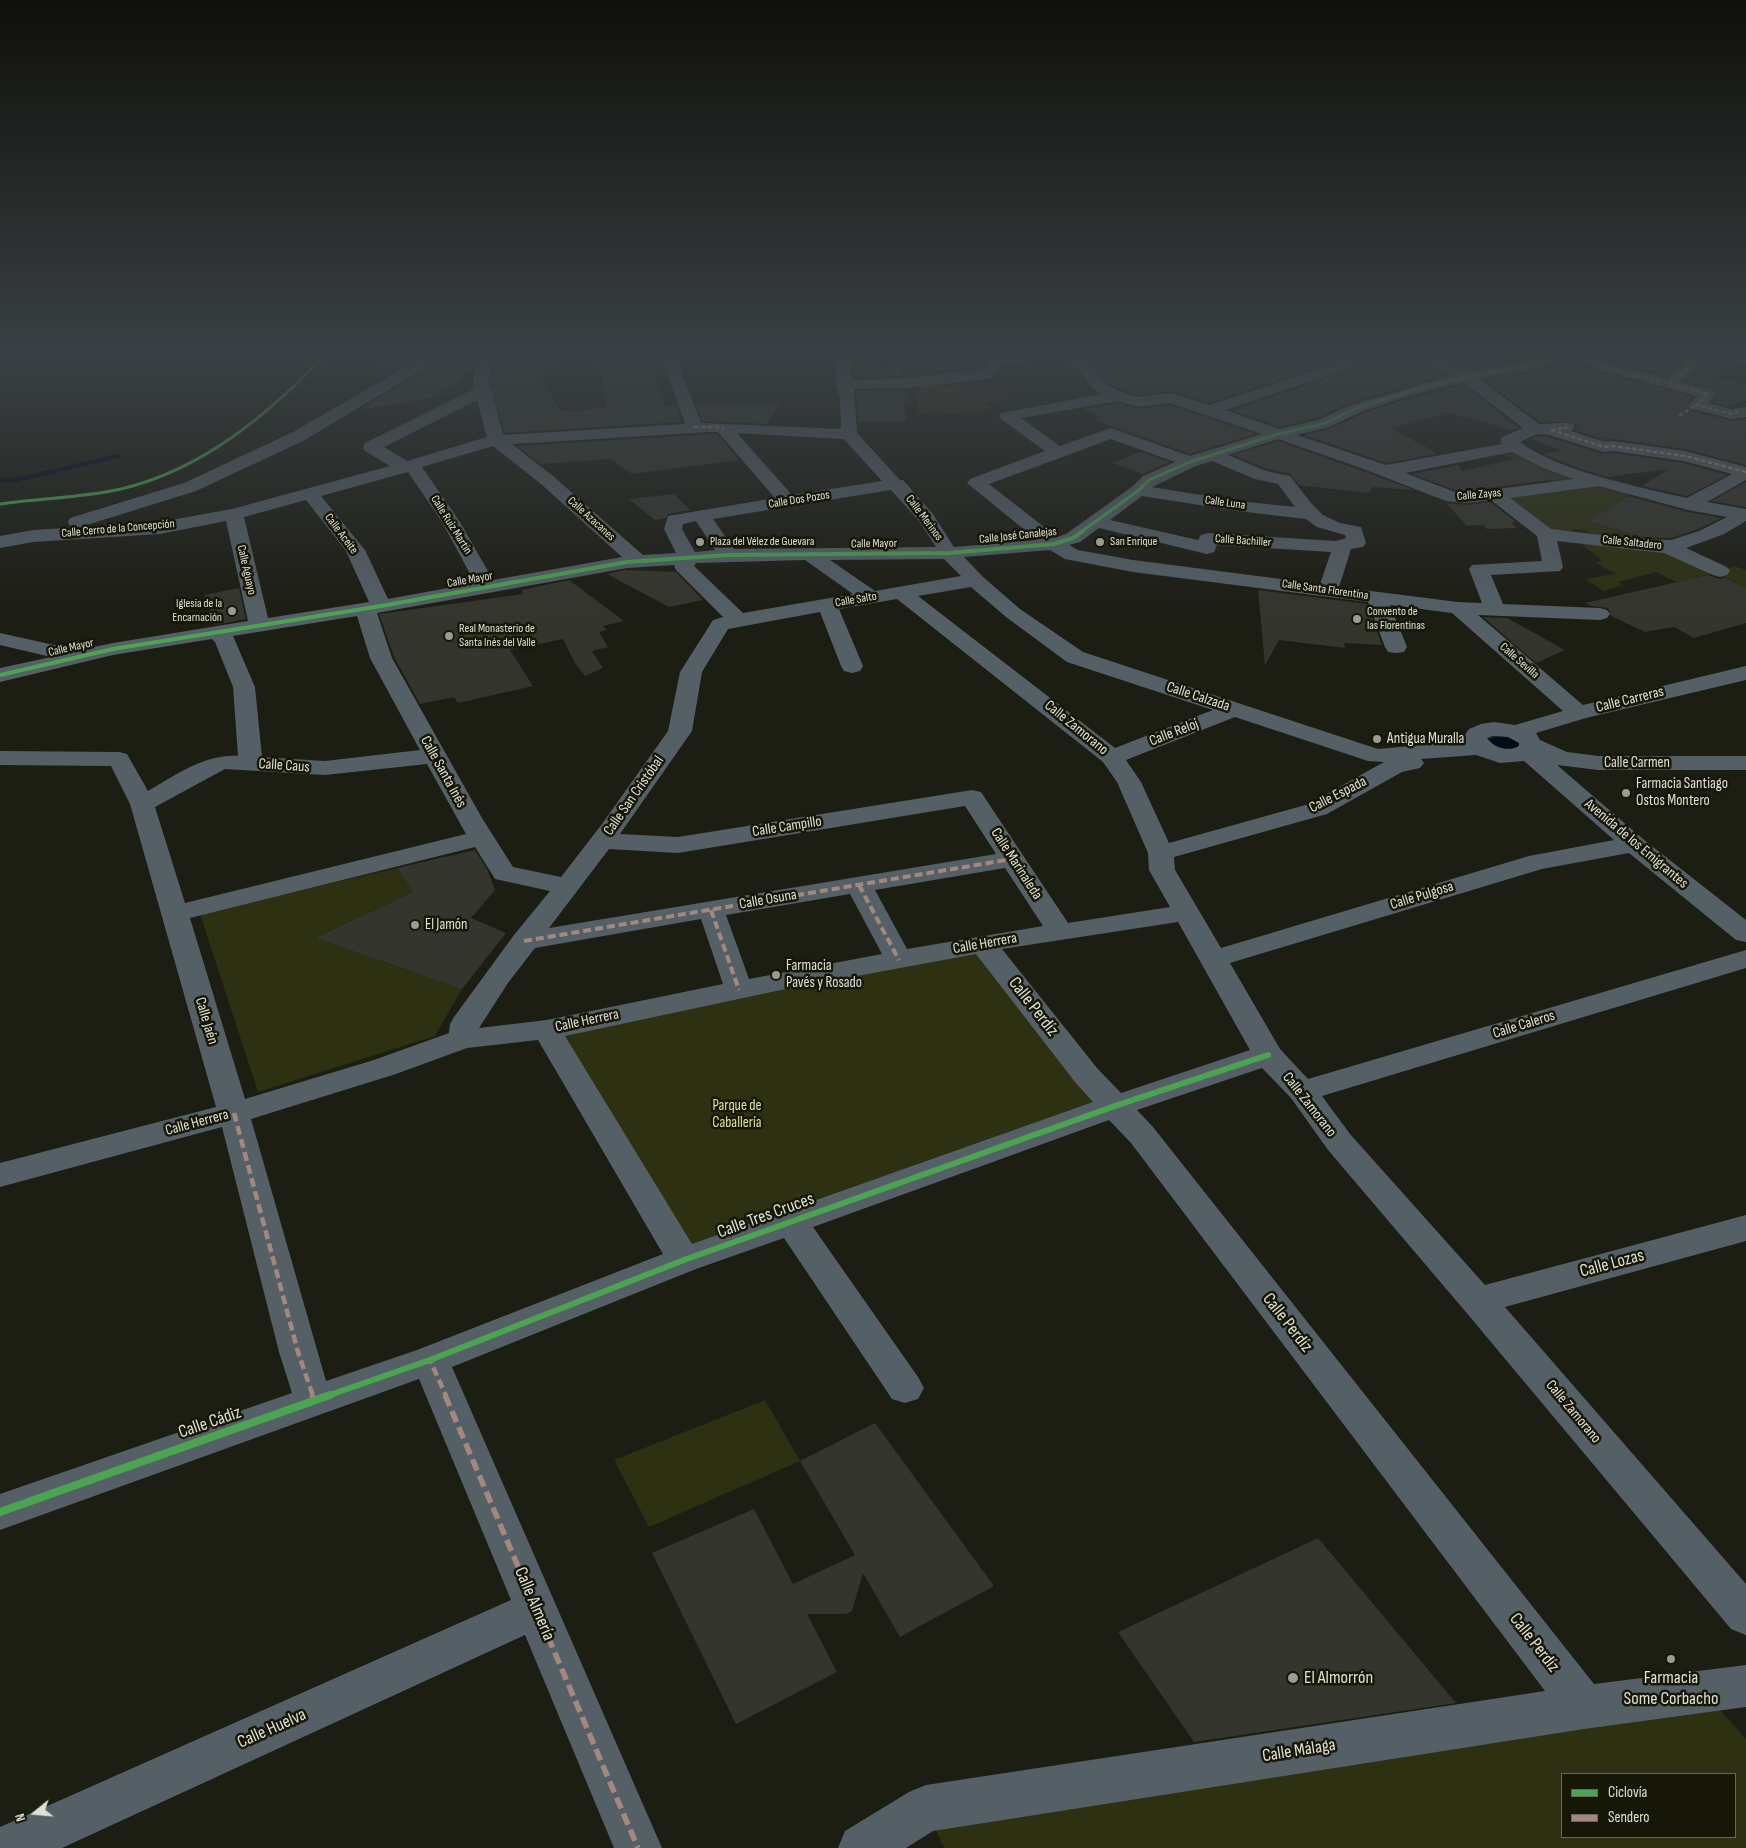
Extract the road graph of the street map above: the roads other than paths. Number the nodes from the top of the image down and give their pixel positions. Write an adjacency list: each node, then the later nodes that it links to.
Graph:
1 (288, 441): 34 (street)
2 (382, 441): 18 (street)
3 (492, 441): 18 (street, Calle Cerro de la Concepción)
4 (498, 441): 43 (street, Calle Azacanes)
5 (735, 441): 26 (street)
6 (856, 441): 22 (street, Calle Merinos)
7 (1042, 441): 15 (street)
8 (1087, 441): 15 (street)
9 (1135, 441): 17 (street)
10 (1256, 441): 16 (street, Calle José Canalejas)
11 (1299, 441): 19 (street, Calle Zayas)
12 (1518, 441): 14 (street)
13 (1587, 441): 20 (street)
14 (1510, 444): 19 (street); 21 (street)
15 (1058, 452): 36 (street, Calle Santa Florentina)
16 (1213, 455): 17 (street, Calle José Canalejas); 29 (street)
17 (1190, 462): 23 (street, Calle José Canalejas)
18 (408, 466): 24 (street, Calle Cerro de la Concepción); 46 (street, Calle Ruiz Martín)
19 (1385, 471): 25 (street, Calle Zayas)
20 (1746, 472): 27 (street)
21 (1600, 481): 25 (street, Calle Zayas); 27 (street)
22 (897, 484): 26 (street, Calle Dos Pozos); 39 (street, Calle Merinos)
23 (1139, 490): 29 (street, Calle Luna); 32 (street, Calle José Canalejas)
24 (309, 492): 28 (street, Calle Cerro de la Concepción); 52 (street, Calle Aceite)
25 (1494, 494): 33 (street)
26 (787, 501): 30 (street, Calle Dos Pozos)
27 (1688, 505): 31 (street)
28 (234, 514): 34 (street, Calle Cerro de la Concepción); 57 (street, Calle Aguayo)
29 (1312, 514): 37 (street)
30 (701, 515): 40 (street); 42 (street, Calle Dos Pozos)
31 (1744, 515): 38 (street, Calle Saltadero)
32 (1096, 522): 36 (street, Calle José Canalejas); 37 (street, Calle Bachiller)
33 (1546, 534): 38 (street, Calle Saltadero); 54 (street)
34 (33, 536): 35 (street, Calle Cerro de la Concepción)
35 (0, 542)
36 (1054, 544): 39 (street, Calle José Canalejas); 47 (street, Calle Santa Florentina)
37 (1342, 547): 47 (street)
38 (1667, 547): 44 (street)
39 (949, 553): 41 (street, Calle Mayor); 45 (street, Calle Calzada)
40 (728, 555): 41 (street, Calle Mayor); 42 (street, Calle Mayor)
41 (810, 555): 49 (street)
42 (689, 559): 43 (street, Calle Mayor); 56 (street)
43 (639, 562): 46 (street, Calle Mayor)
44 (1720, 571)
45 (975, 580): 48 (street, Calle Salto); 65 (street, Calle Calzada)
46 (487, 587): 52 (street, Calle Mayor)
47 (1328, 590): 50 (street, Calle Santa Florentina)
48 (901, 592): 49 (street, Calle Salto); 70 (street, Calle Zamorano)
49 (870, 597): 51 (street, Calle Salto)
50 (1376, 597): 53 (street, Calle Santa Florentina); 60 (street)
51 (827, 605): 56 (street, Calle Salto); 62 (street)
52 (373, 608): 57 (street, Calle Mayor); 69 (street, Calle Santa Inés)
53 (1458, 608): 54 (street, Calle Santa Florentina); 66 (street, Calle Sevilla)
54 (1495, 609): 55 (street, Calle Santa Florentina)
55 (1600, 614)
56 (738, 620): 77 (street, Calle San Cristóbal)
57 (259, 626): 58 (street, Calle Mayor)
58 (218, 633): 61 (street, Calle Mayor); 72 (street)
59 (0, 639): 61 (street)
60 (1396, 647)
61 (112, 649): 64 (street, Calle Mayor)
62 (852, 666)
63 (1746, 672): 66 (street, Calle Carreras)
64 (0, 675)
65 (1235, 709): 68 (street, Calle Calzada); 70 (street, Calle Reloj)
66 (1579, 713): 67 (street, Calle Carreras)
67 (1525, 743): 68 (street); 73 (street, Calle Carmen); 78 (street, Avenida de los Emigrantes)
68 (1484, 749): 79 (street, Calle Espada)
69 (435, 756): 72 (street, Calle Caus); 76 (street, Calle Santa Inés)
70 (1112, 757): 79 (street, Calle Zamorano)
71 (0, 758): 75 (street, Calle Jaén)
72 (251, 763): 75 (street, Calle Caus)
73 (1746, 763)
74 (972, 797): 77 (street, Calle Campillo); 80 (street, Calle Marinaleda)
75 (142, 804): 85 (street, Calle Jaén)
76 (481, 838): 82 (street, Calle Santa Inés); 85 (street)
77 (602, 842): 82 (street, Calle San Cristóbal)
78 (1634, 844): 87 (street, Avenida de los Emigrantes); 90 (street, Calle Pulgosa)
79 (1161, 853): 84 (street, Calle Zamorano)
80 (1012, 858): 81 (street, Calle Osuna); 86 (street, Calle Marinaleda)
81 (858, 885): 83 (street, Calle Osuna); 91 (street)
82 (566, 886): 88 (street, Calle San Cristóbal)
83 (711, 910): 88 (street, Calle Osuna); 93 (street)
84 (1186, 913): 86 (street, Calle Herrera); 90 (street, Calle Zamorano)
85 (174, 914): 99 (street, Calle Jaén)
86 (1060, 931): 89 (street, Calle Herrera)
87 (1746, 934)
88 (524, 941): 95 (street, Calle San Cristóbal)
89 (983, 944): 91 (street, Calle Herrera); 98 (street, Calle Perdíz)
90 (1214, 959): 96 (street, Calle Zamorano)
91 (899, 960): 93 (street, Calle Herrera)
92 (1746, 960): 97 (street, Calle Caleros)
93 (739, 990): 94 (street, Calle Herrera)
94 (547, 1030): 95 (street, Calle Herrera); 103 (street)
95 (463, 1040): 99 (street, Calle Herrera)
96 (1268, 1055): 97 (street, Calle Zamorano); 98 (street, Calle Tres Cruces)
97 (1302, 1092): 104 (street, Calle Zamorano)
98 (1115, 1106): 101 (street, Calle Tres Cruces); 112 (street, Calle Perdíz)
99 (234, 1113): 100 (street, Calle Herrera); 107 (street, Calle Jaén)
100 (0, 1175)
101 (791, 1222): 103 (street, Calle Tres Cruces); 106 (street)
102 (1746, 1228): 104 (street, Calle Lozas)
103 (684, 1260): 105 (street, Calle Tres Cruces)
104 (1478, 1300): 110 (street, Calle Zamorano)
105 (430, 1360): 107 (street, Calle Cádiz); 109 (street, Calle Almería)
106 (905, 1388)
107 (314, 1401): 108 (street, Calle Cádiz)
108 (0, 1512)
109 (536, 1609): 113 (street, Calle Huelva); 114 (street, Calle Almería)
110 (1746, 1615)
111 (1746, 1686): 112 (street, Calle Málaga)
112 (1584, 1707): 115 (street, Calle Málaga)
113 (8, 1848)
114 (638, 1848)
115 (862, 1848)

